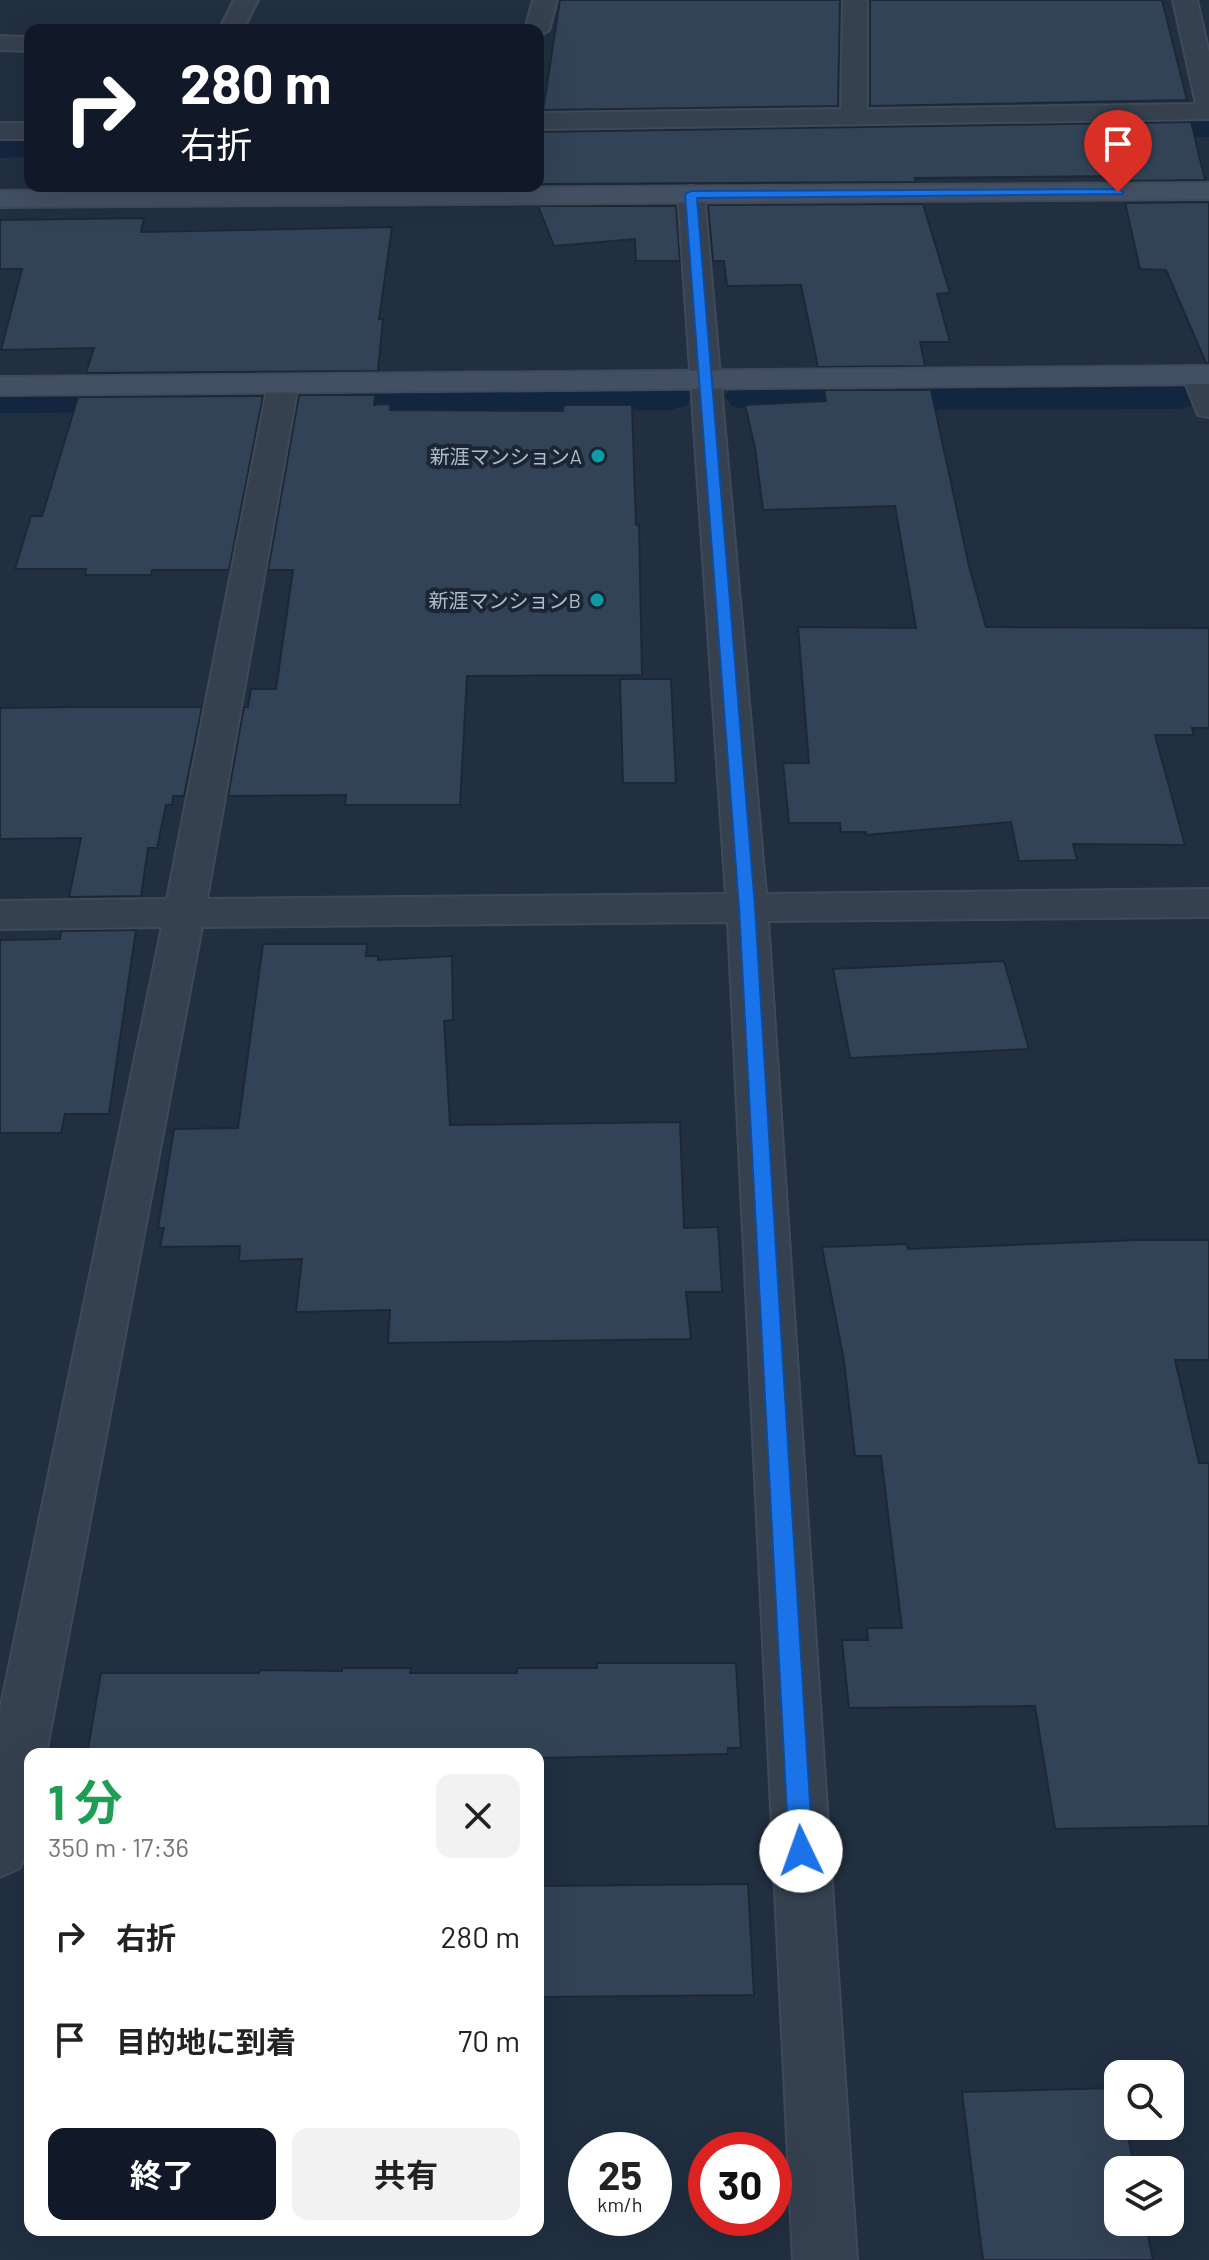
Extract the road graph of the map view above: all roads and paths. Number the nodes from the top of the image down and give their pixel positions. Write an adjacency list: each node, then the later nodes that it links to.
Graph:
1 (246, 0): 5 (street)
2 (545, 0): 6 (street)
3 (855, 0): 10 (street)
4 (1185, 0): 9 (street)
5 (234, 24)
6 (539, 24)
7 (0, 43): 8 (street)
8 (24, 44)
9 (1209, 109): 10 (street)
10 (854, 115): 11 (street)
11 (544, 121)
12 (0, 131): 13 (street)
13 (24, 131)
14 (1209, 191): 17 (street)
15 (436, 192): 18 (street)
16 (544, 192): 17 (street)
17 (691, 194): 20 (street)
18 (0, 199)
19 (1203, 375): 20 (street); 23 (street)
20 (707, 381): 21 (street); 25 (street)
21 (283, 385): 22 (street); 26 (street)
22 (0, 386)
23 (1209, 408)
24 (1209, 903): 25 (street)
25 (747, 907): 26 (street); 29 (street)
26 (185, 912): 27 (street); 28 (street)
27 (0, 915)
28 (0, 1848)
29 (825, 2260)

